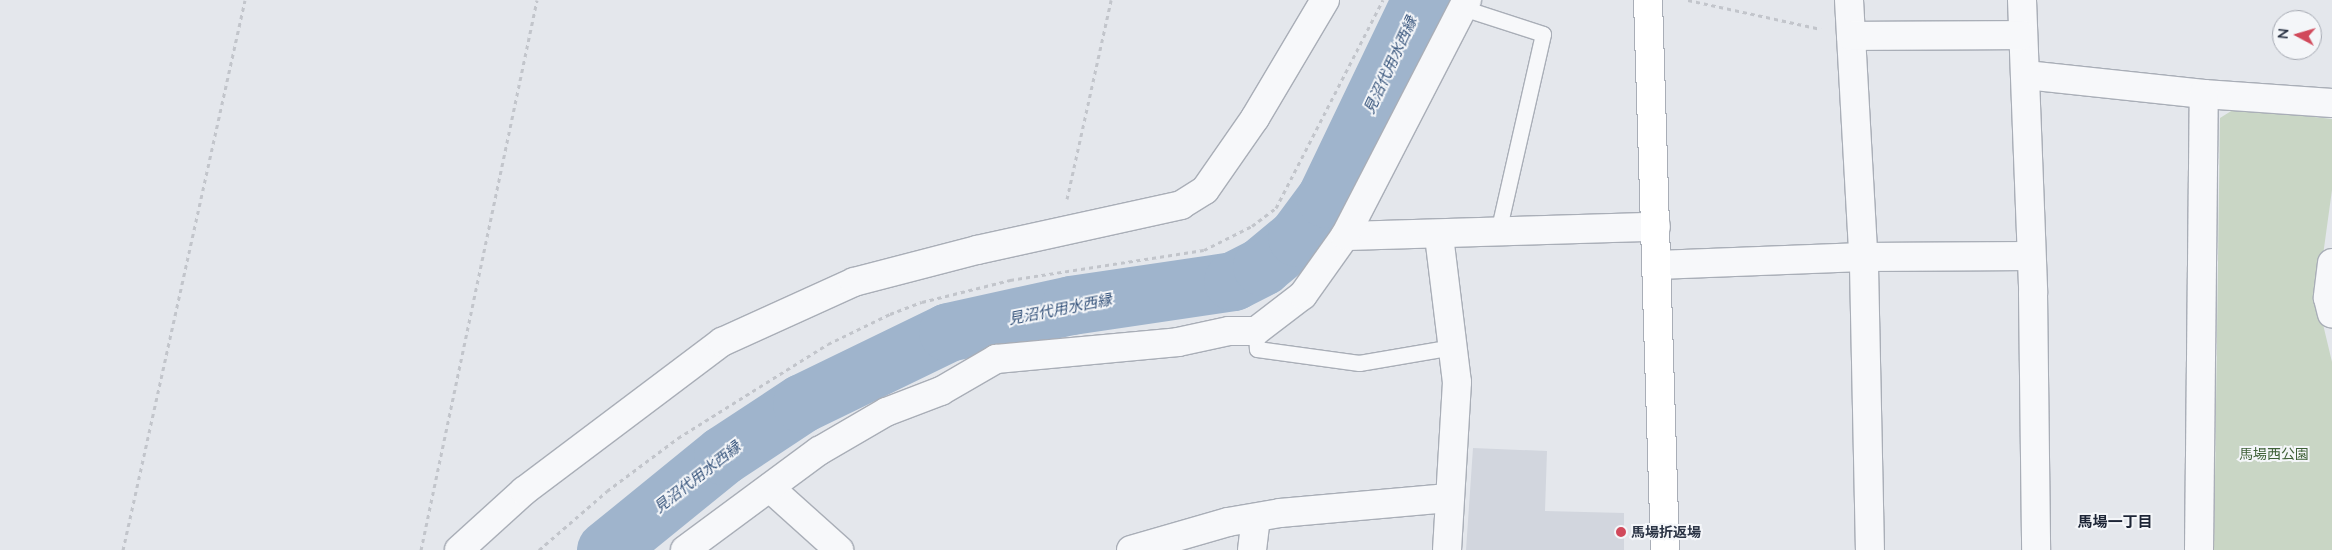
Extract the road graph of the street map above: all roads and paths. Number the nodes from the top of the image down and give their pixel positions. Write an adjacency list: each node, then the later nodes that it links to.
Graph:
1 (245, 0): 31 (path)
2 (537, 0): 32 (path)
3 (1111, 0): 18 (path)
4 (1325, 0): 18 (street)
5 (1383, 0): 34 (path)
6 (1648, 0): 16 (street)
7 (1688, 0): 12 (path)
8 (1849, 0): 12 (street)
9 (2022, 0): 11 (street)
10 (1465, 4): 17 (lane); 19 (street)
11 (2022, 35): 12 (street); 13 (street)
12 (1851, 36): 22 (street)
13 (2026, 75): 14 (street); 21 (street)
14 (2204, 94): 15 (street); 43 (street)
15 (2332, 103)
16 (1656, 227): 17 (street); 24 (street)
17 (1498, 232): 20 (street)
18 (1060, 234): 33 (street)
19 (1345, 236): 20 (street); 26 (street)
20 (1439, 236): 27 (street)
21 (2031, 256): 22 (street); 42 (street)
22 (1862, 257): 24 (street); 41 (street)
23 (2332, 263): 25 (street)
24 (1657, 265): 40 (street)
25 (2332, 314)
26 (1256, 331): 27 (lane); 28 (street)
27 (1453, 347): 29 (street)
28 (770, 488): 35 (street); 36 (street)
29 (1448, 498): 30 (street); 39 (street)
30 (1256, 518): 37 (street); 38 (street)
31 (123, 550)
32 (421, 550)
33 (459, 550)
34 (539, 550)
35 (685, 550)
36 (840, 550)
37 (1130, 550)
38 (1252, 550)
39 (1447, 550)
40 (1665, 550)
41 (1870, 550)
42 (2036, 550)
43 (2199, 550)

